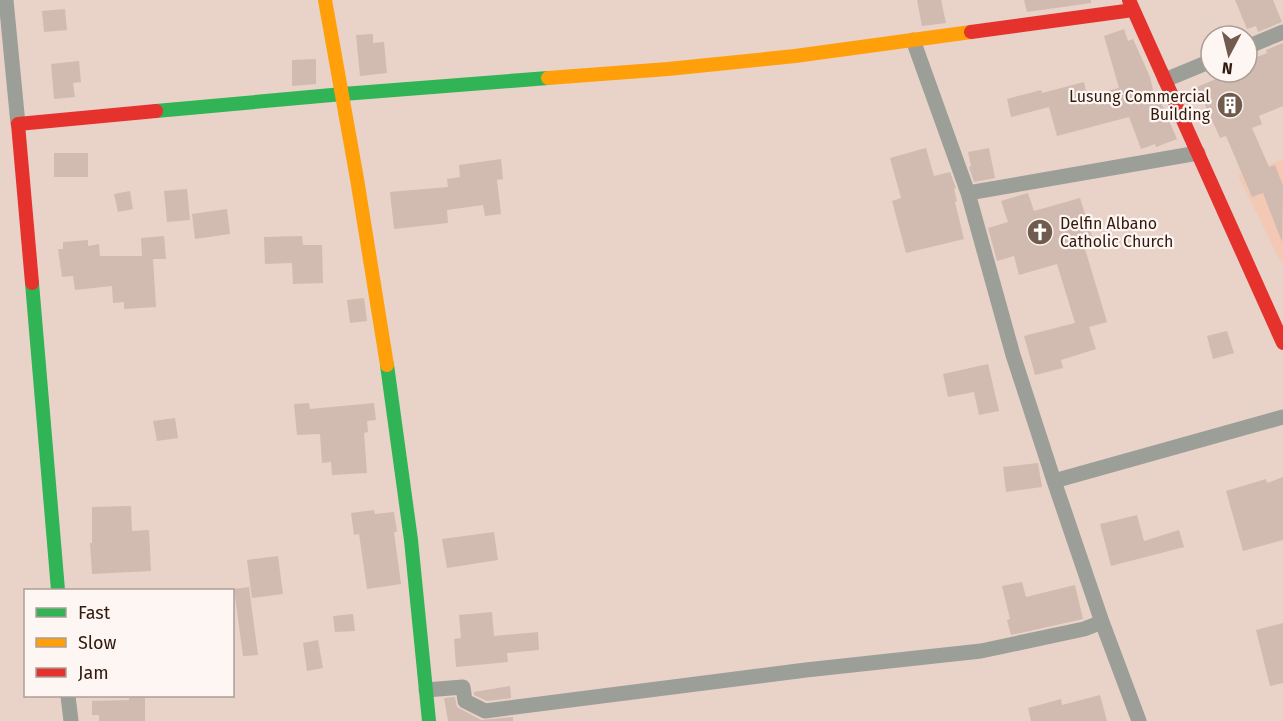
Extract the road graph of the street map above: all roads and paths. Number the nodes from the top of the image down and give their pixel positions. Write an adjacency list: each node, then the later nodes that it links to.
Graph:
1 (6, 0): 10 (street)
2 (325, 0): 9 (street)
3 (1131, 5): 5 (street); 8 (street)
4 (1283, 33): 6 (street)
5 (913, 40): 9 (street); 12 (street)
6 (1259, 42)
7 (1199, 66): 8 (street)
8 (1165, 80): 11 (street)
9 (343, 94): 10 (street); 18 (street)
10 (18, 124): 16 (street)
11 (1198, 153): 12 (street); 13 (street)
12 (968, 193): 15 (street)
13 (1283, 343)
14 (1283, 417): 15 (street)
15 (1054, 481): 17 (street)
16 (58, 589)
17 (1102, 622): 18 (street); 22 (street)
18 (426, 690): 21 (street)
19 (69, 697): 20 (street)
20 (71, 721)
21 (429, 721)
22 (1139, 721)

